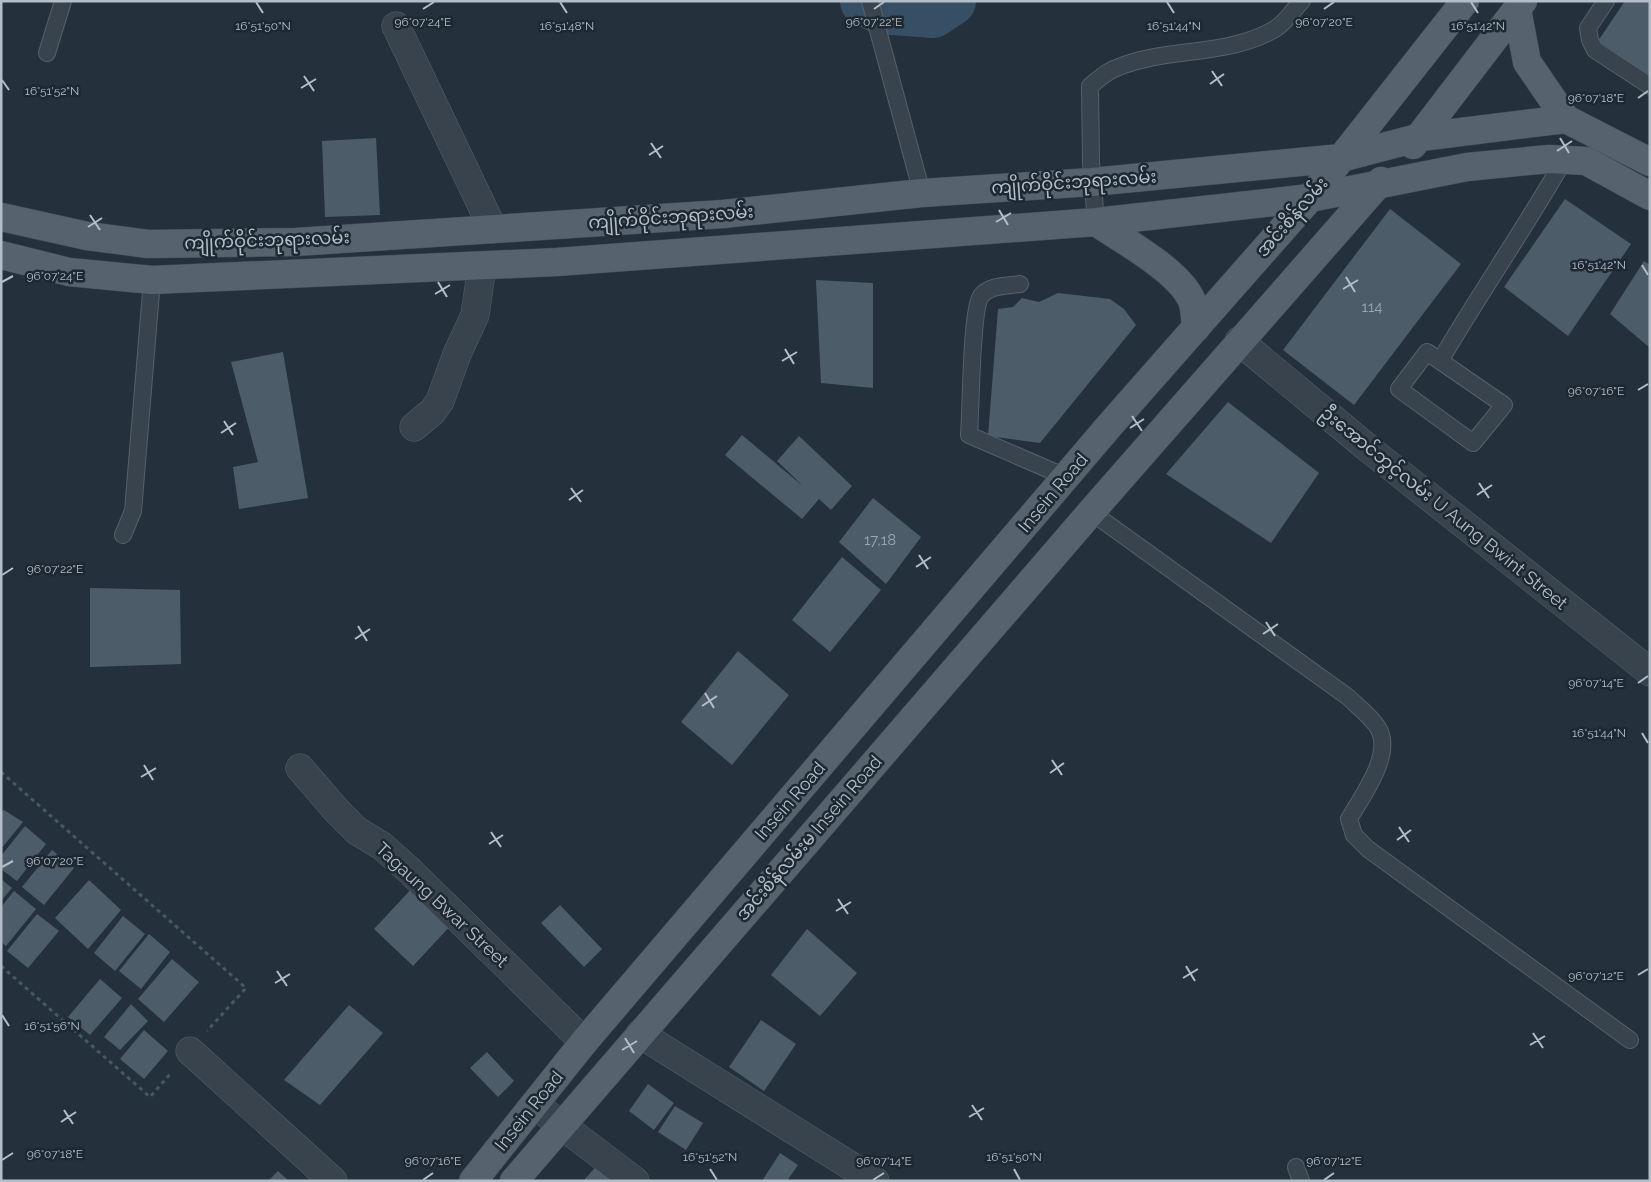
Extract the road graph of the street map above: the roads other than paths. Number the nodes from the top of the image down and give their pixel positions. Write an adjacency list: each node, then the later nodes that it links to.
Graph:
1 (64, 1): 8 (lane)
2 (870, 1): 17 (lane)
3 (1302, 1): 15 (lane)
4 (1465, 1): 12 (main road, အင်းစိန်လမ်း)
5 (1606, 1): 9 (lane)
6 (1520, 5): 10 (main road); 11 (main road)
7 (396, 26): 22 (street)
8 (47, 53)
9 (1650, 86)
10 (1566, 119): 11 (main road, ကျိုက်ဝိုင်းဘုရားလမ်း); 14 (main road)
11 (1421, 137): 12 (main road, ကျိုက်ဝိုင်းဘုရားလမ်း); 16 (main road)
12 (1341, 158): 15 (main road, ကျိုက်ဝိုင်းဘုရားလမ်း); 19 (main road, အင်းစိန်လမ်း)
13 (1564, 160): 16 (main road, ကျိုက်ဝိုင်းဘုရားလမ်း); 18 (main road, ကျိုက်ဝိုင်းဘုရားလမ်း); 29 (lane)
14 (1650, 162)
15 (1092, 182): 17 (main road, ကျိုက်ဝိုင်းဘုရားလမ်း); 21 (lane)
16 (1376, 186): 19 (main road, ကျိုက်ဝိုင်းဘုရားလမ်း); 28 (main road)
17 (922, 193): 22 (main road, ကျိုက်ဝိုင်းဘုရားလမ်း)
18 (1650, 196)
19 (1310, 198): 21 (main road, ကျိုက်ဝိုင်းဘုရားလမ်း); 27 (main road, အင်းစိန်လမ်း)
20 (1, 217): 22 (main road, ကျိုက်ဝိုင်းဘုရားလမ်း)
21 (1096, 222): 24 (main road, ကျိုက်ဝိုင်းဘုရားလမ်း); 27 (main road)
22 (493, 229)
23 (1, 256): 25 (main road, ကျိုက်ဝိုင်းဘုရားလမ်း)
24 (482, 266): 25 (main road, ကျိုက်ဝိုင်းဘုရားလမ်း); 31 (street)
25 (152, 280): 34 (lane)
26 (1020, 284): 32 (lane)
27 (1196, 328): 30 (main road, အင်းစိန်လမ်း)
28 (1239, 341): 33 (main road); 35 (street, ဦးအောင်ဘွင့်လမ်း U Aung Bwint Street)
29 (1440, 361): 29 (lane)
30 (1110, 425): 32 (main road, Insein Road)
31 (414, 427)
32 (1066, 477): 39 (main road, Insein Road)
33 (1098, 504): 37 (main road, အင်းစိန်လမ်းမ Insein Road); 38 (lane)
34 (123, 535)
35 (1650, 672)
36 (300, 768): 39 (street, Tagaung Bwar Street)
37 (640, 1034): 42 (main road, အင်းစိန်လမ်းမ Insein Road); 47 (street)
38 (1630, 1040)
39 (584, 1042): 41 (main road, Insein Road)
40 (190, 1051): 43 (street)
41 (534, 1105): 42 (street); 44 (main road, Insein Road)
42 (562, 1124): 45 (main road, အင်းစိန်လမ်းမ Insein Road); 46 (street)
43 (333, 1181)
44 (473, 1181)
45 (514, 1181)
46 (635, 1181)
47 (875, 1181)

